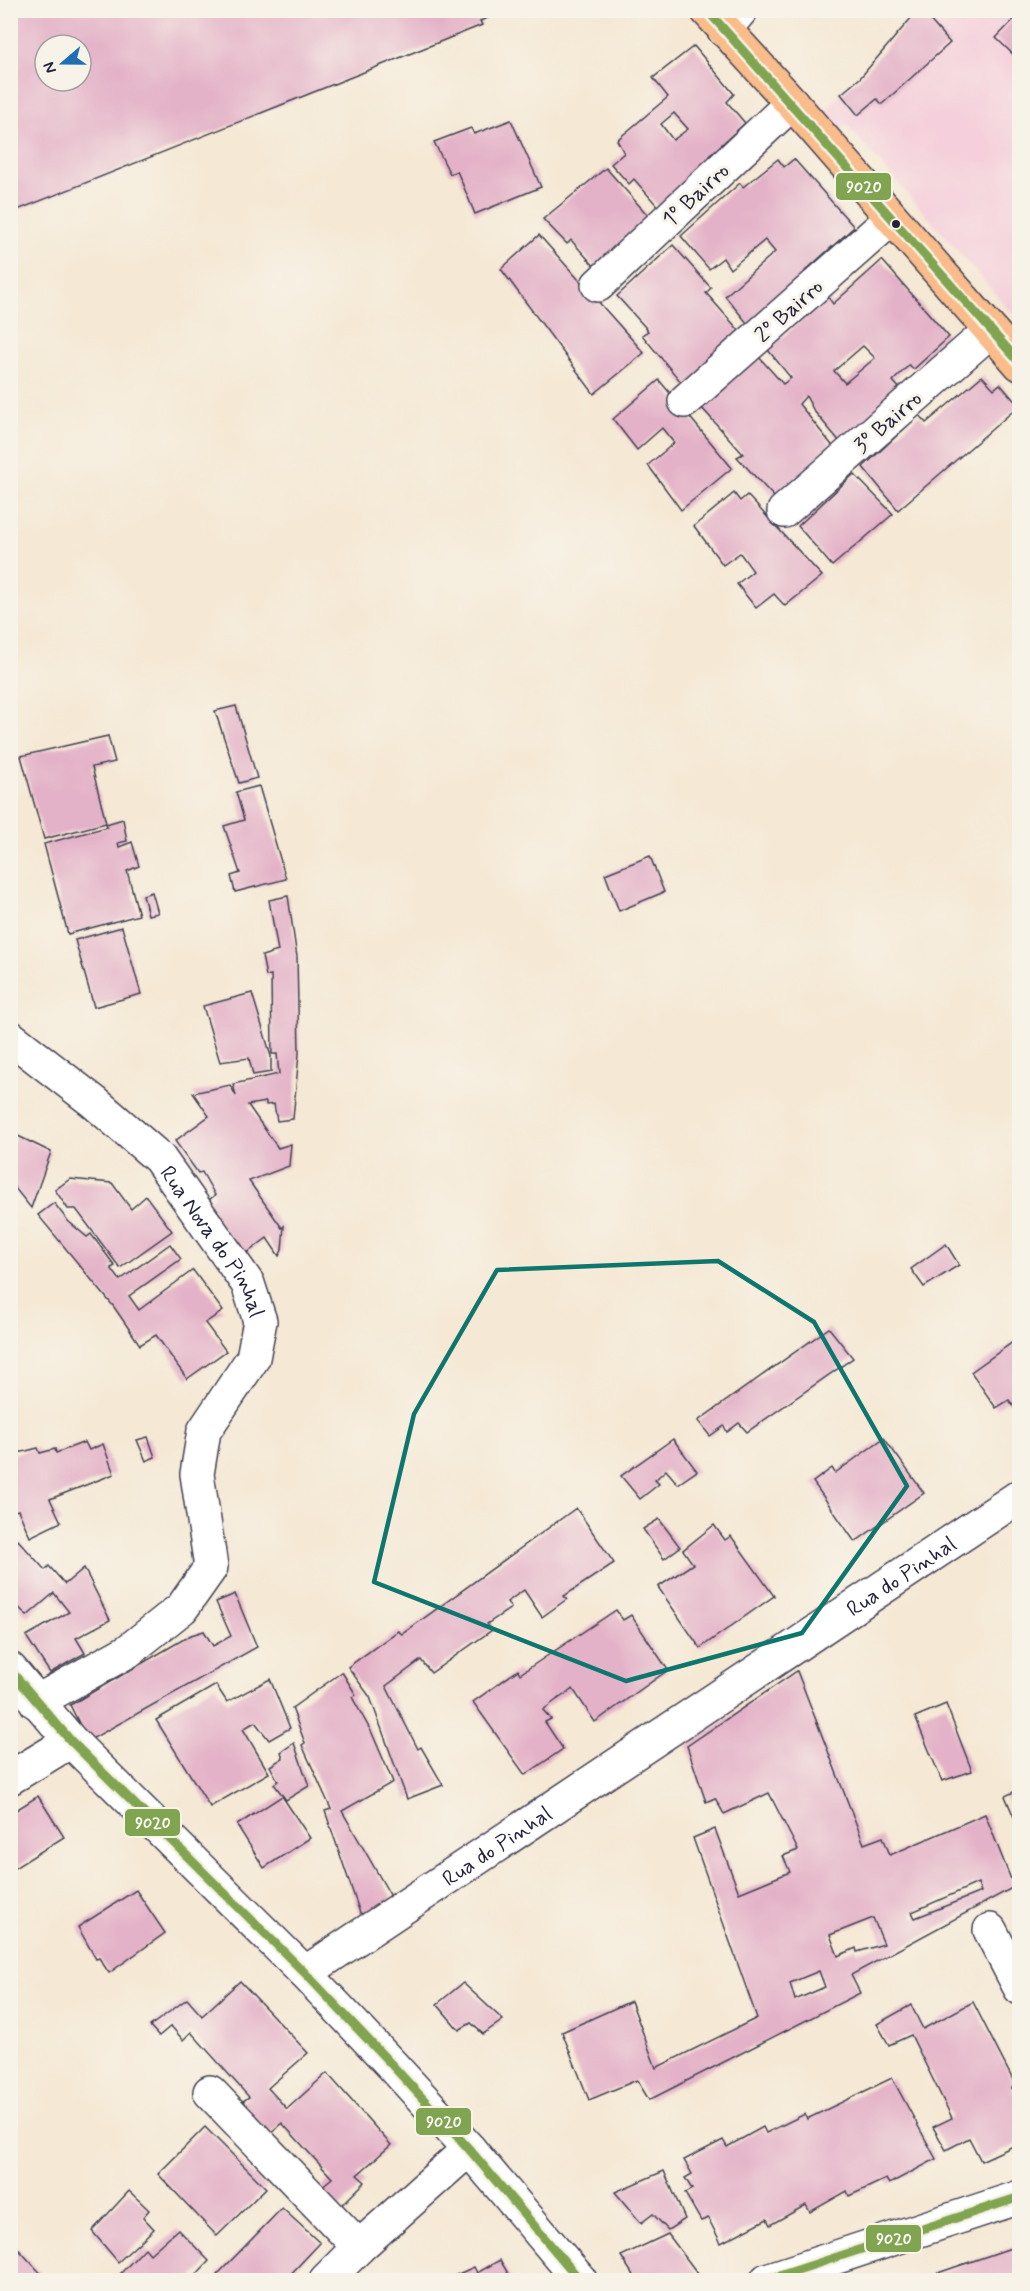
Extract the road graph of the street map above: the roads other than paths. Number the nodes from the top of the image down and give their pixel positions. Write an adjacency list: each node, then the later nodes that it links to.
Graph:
1 (724, 17): 2 (main road)
2 (792, 104): 3 (main road); 4 (street, 1º Bairro)
3 (892, 218): 5 (main road); 7 (street, 2º Bairro)
4 (598, 285)
5 (990, 331): 6 (main road); 8 (street, 3º Bairro)
6 (1020, 364)
7 (685, 401)
8 (784, 512)
9 (10, 1037): 12 (street, Rua Nova do Pinhal)
10 (1020, 1496): 16 (street, Rua do Pinhal)
11 (10, 1669): 12 (street)
12 (36, 1702): 13 (street)
13 (71, 1741): 14 (street); 16 (street)
14 (10, 1778)
15 (990, 1930): 17 (street)
16 (305, 1973): 19 (street)
17 (1020, 1988)
18 (210, 2092): 21 (street)
19 (469, 2149): 21 (street); 23 (street)
20 (1020, 2197): 24 (street)
21 (359, 2247): 22 (street)
22 (326, 2280)
23 (580, 2280)
24 (767, 2280)

